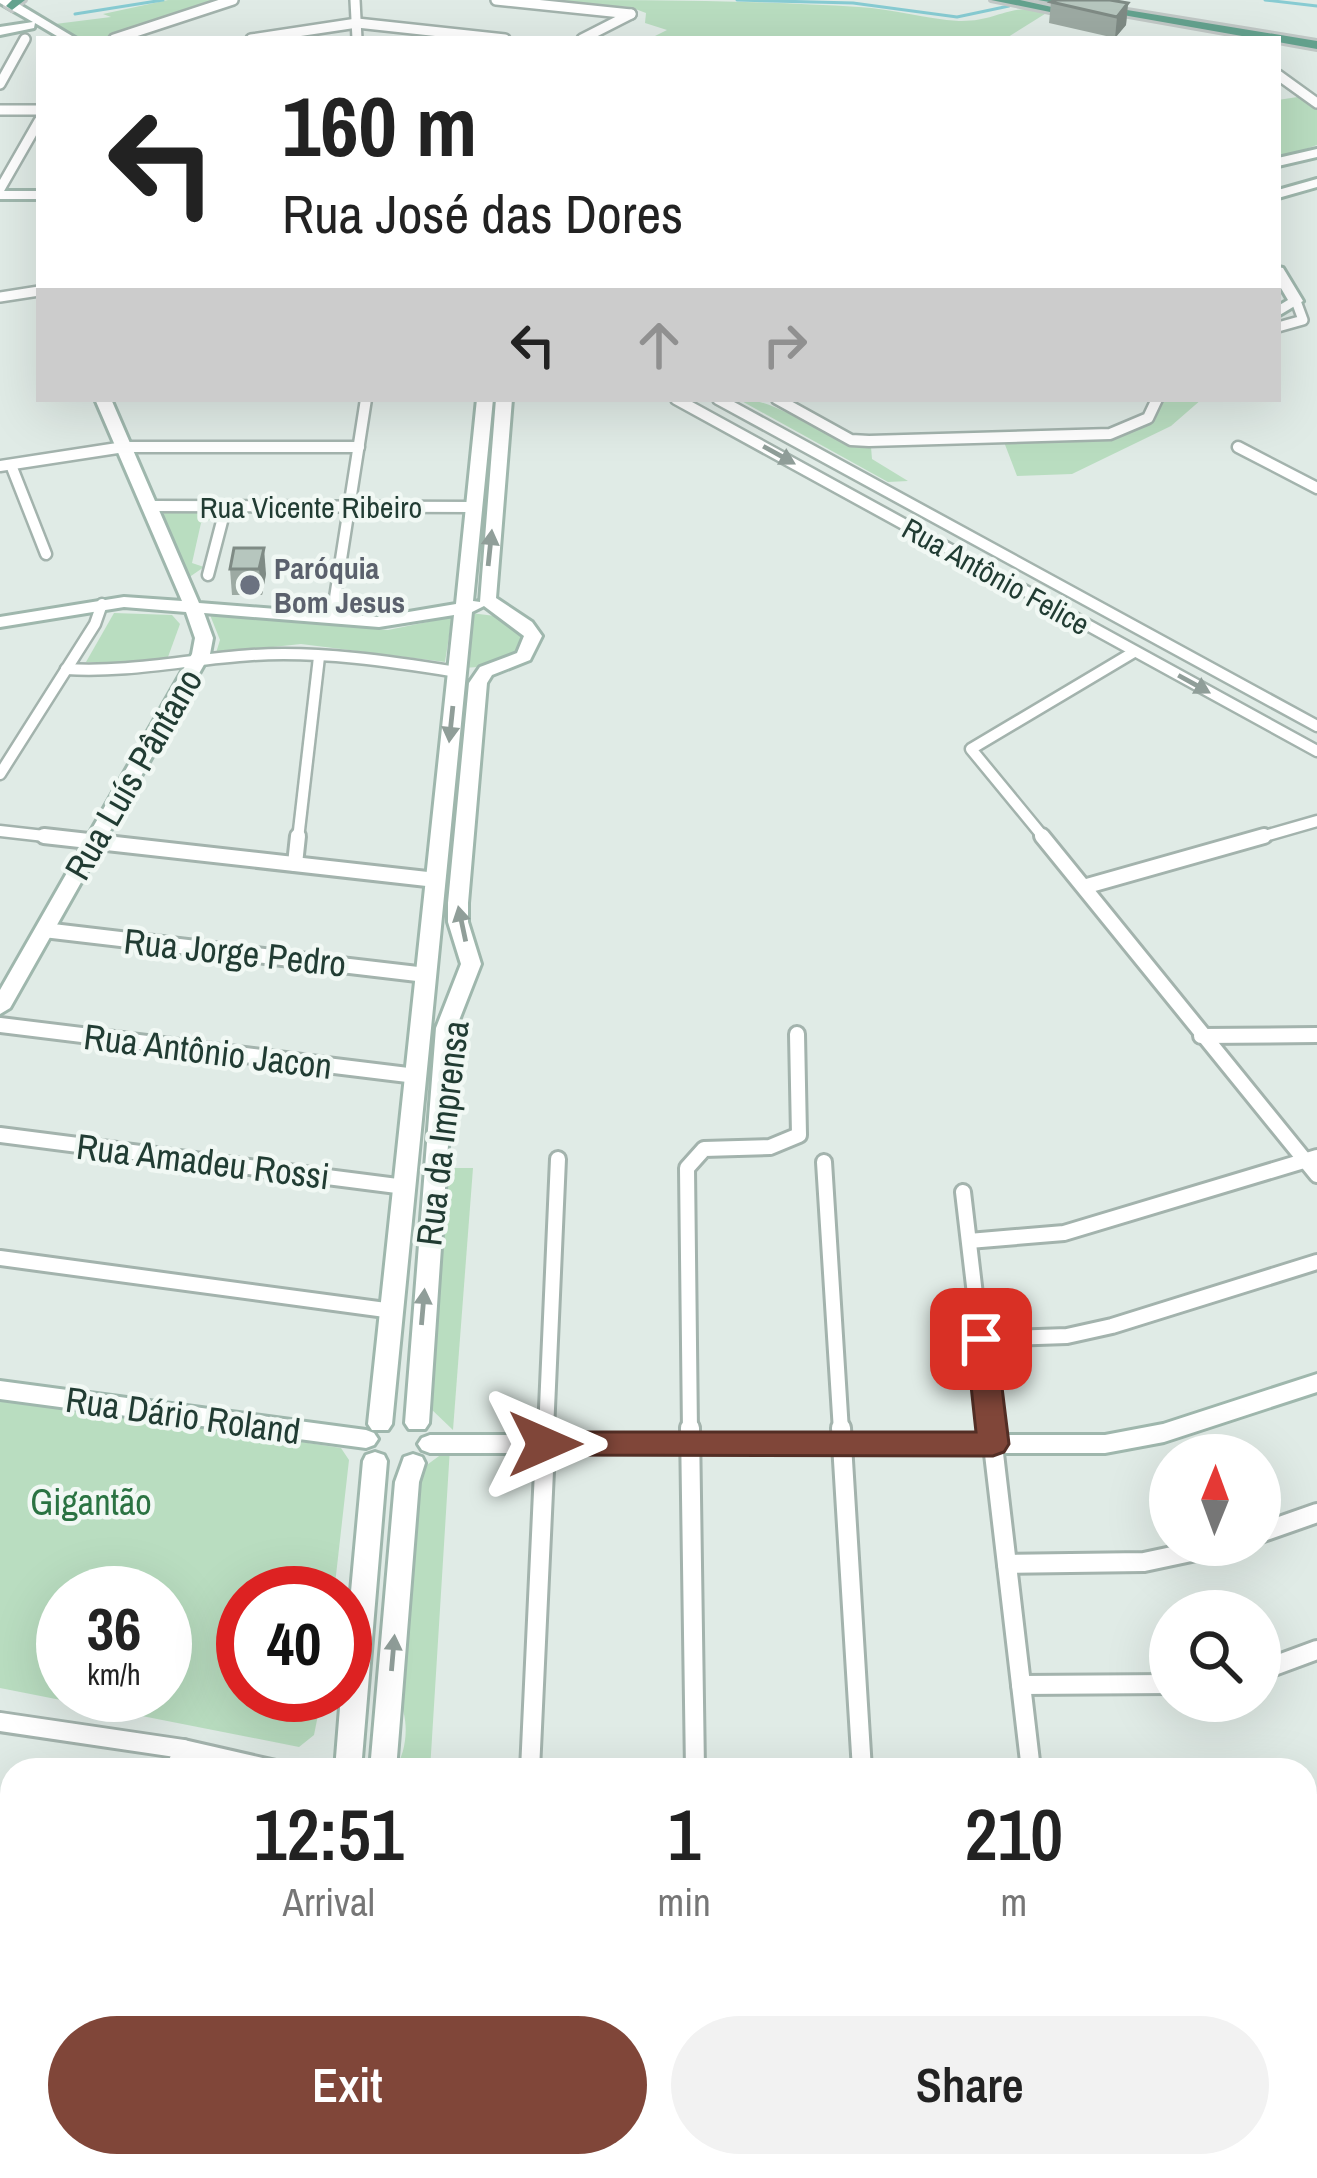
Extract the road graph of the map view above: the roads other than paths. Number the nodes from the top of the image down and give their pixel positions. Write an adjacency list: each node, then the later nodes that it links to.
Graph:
1 (232, 0): 10 (street)
2 (355, 0): 7 (street)
3 (496, 0): 14 (street)
4 (997, 0): 15 (main road)
5 (1044, 0): 16 (main road)
6 (8, 4): 8 (street); 9 (street)
7 (357, 22): 11 (street); 12 (street); 13 (street)
8 (26, 34): 22 (street)
9 (66, 36)
10 (123, 36)
11 (270, 36)
12 (357, 36)
13 (479, 36)
14 (588, 36)
15 (1210, 36)
16 (1262, 36)
17 (1281, 39): 18 (main road)
18 (1317, 45)
19 (1281, 48): 20 (main road)
20 (1317, 54)
21 (1281, 77): 23 (street)
22 (0, 84)
23 (1317, 103)
24 (0, 110): 25 (street)
25 (36, 110)
26 (36, 126): 30 (street)
27 (1317, 153): 28 (street)
28 (1281, 161)
29 (1317, 183): 31 (street)
30 (0, 192): 32 (street)
31 (1281, 193)
32 (36, 195)
33 (1281, 276): 36 (street)
34 (36, 291): 35 (street)
35 (0, 296)
36 (1296, 301): 37 (street); 38 (street)
37 (1281, 310)
38 (1295, 325): 39 (street); 40 (street)
39 (1281, 327)
40 (1305, 342)
41 (104, 402): 49 (street, Rua Luís Pântano)
42 (366, 402): 50 (street)
43 (485, 402): 57 (street, Rua da Imprensa)
44 (504, 402): 63 (street, one-way to 44)
45 (681, 402): 66 (street, Rua Antônio Felice, one-way to 66)
46 (723, 402): 72 (street, Rua Antônio Felice)
47 (782, 402): 48 (street)
48 (1155, 402)
49 (124, 447): 50 (street); 52 (street); 54 (street, Rua Luís Pântano)
50 (358, 447): 56 (street)
51 (1238, 447): 53 (street)
52 (6, 466): 58 (street)
53 (1317, 488)
54 (149, 506): 55 (street, Rua Vicente Ribeiro); 61 (street, Rua Luís Pântano)
55 (226, 506): 56 (street, Rua Vicente Ribeiro); 59 (street)
56 (350, 507): 57 (street, Rua Vicente Ribeiro); 64 (street)
57 (473, 507): 62 (street, Rua da Imprensa)
58 (46, 554)
59 (208, 575)
60 (102, 604): 61 (street); 65 (street); 69 (street)
61 (193, 607): 64 (street); 68 (street, Rua Luís Pântano)
62 (465, 607): 63 (street); 64 (street); 71 (street, Rua da Imprensa)
63 (494, 607): 70 (street)
64 (332, 617)
65 (0, 622)
66 (1134, 652): 73 (street, Rua Antônio Felice, one-way to 73); 80 (street)
67 (320, 657): 68 (street); 71 (street); 78 (street)
68 (196, 663): 69 (street); 77 (street, Rua Luís Pântano)
69 (66, 669): 74 (street)
70 (487, 671): 71 (street); 83 (street, Rua da Imprensa, one-way to 70)
71 (457, 672): 79 (street, Rua da Imprensa, one-way to 79)
72 (1317, 726)
73 (1317, 752)
74 (0, 774)
75 (1317, 821): 80 (street)
76 (0, 831): 77 (street)
77 (94, 841): 78 (street); 81 (street, Rua Luís Pântano)
78 (296, 864): 79 (street)
79 (436, 880): 82 (street, Rua da Imprensa)
80 (1087, 886): 88 (street)
81 (44, 930): 82 (street, Rua Jorge Pedro); 84 (street, Rua Luís Pântano)
82 (426, 975): 83 (street); 89 (street, Rua da Imprensa)
83 (468, 978): 105 (street, Rua da Imprensa, one-way to 83)
84 (0, 1008)
85 (0, 1025): 89 (street, Rua Antônio Jacon)
86 (797, 1034): 107 (street)
87 (1317, 1035): 88 (street)
88 (1201, 1036): 92 (street)
89 (416, 1076): 95 (street, Rua da Imprensa)
90 (0, 1135): 95 (street, Rua Amadeu Rossi)
91 (558, 1159): 106 (street)
92 (1311, 1159): 94 (street); 97 (street)
93 (824, 1162): 108 (street)
94 (1317, 1175)
95 (405, 1187): 100 (street, Rua da Imprensa)
96 (963, 1192): 97 (street)
97 (969, 1241): 101 (street)
98 (0, 1258): 100 (street)
99 (1317, 1262): 101 (street)
100 (393, 1311): 104 (street, Rua da Imprensa)
101 (981, 1339): 109 (street)
102 (1317, 1383): 109 (street)
103 (0, 1390): 104 (street, Rua Dário Roland)
104 (374, 1442): 105 (street); 105 (street); 122 (street, Rua da Imprensa)
105 (420, 1443): 106 (street); 123 (street, Rua da Imprensa, one-way to 105)
106 (545, 1444): 107 (street); 124 (street)
107 (691, 1444): 108 (street); 125 (street)
108 (842, 1444): 109 (street); 126 (street)
109 (993, 1444): 113 (street)
110 (1317, 1513): 111 (street)
111 (1281, 1526)
112 (1149, 1563): 113 (street)
113 (1007, 1564): 117 (street)
114 (1317, 1650): 115 (street)
115 (1281, 1663)
116 (1149, 1684): 117 (street)
117 (1021, 1685): 127 (street)
118 (0, 1722): 119 (street)
119 (183, 1749): 120 (street); 121 (street)
120 (180, 1758)
121 (222, 1758)
122 (350, 1758)
123 (383, 1758)
124 (531, 1758)
125 (695, 1758)
126 (861, 1758)
127 (1030, 1758)

